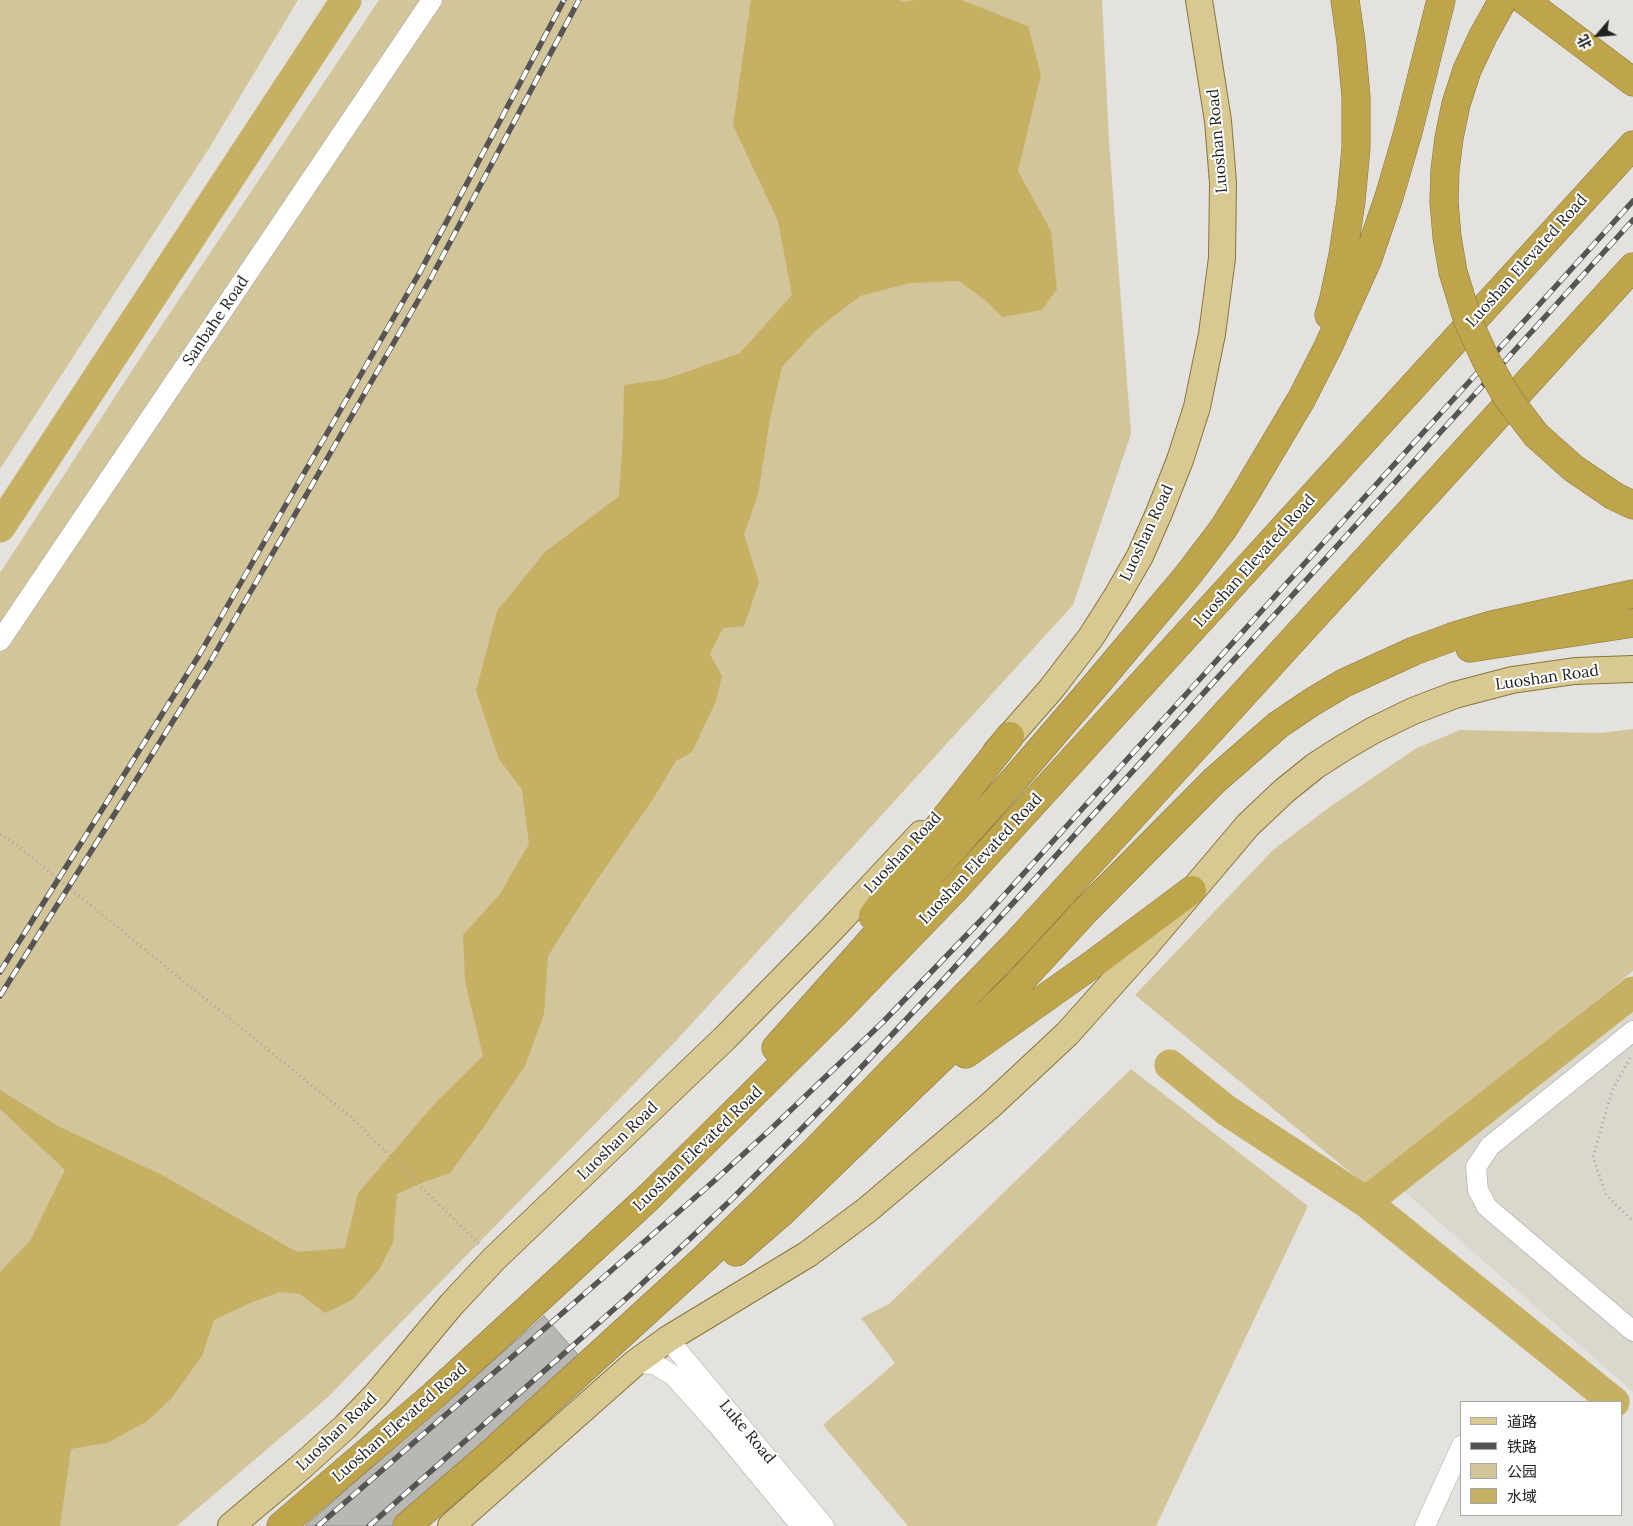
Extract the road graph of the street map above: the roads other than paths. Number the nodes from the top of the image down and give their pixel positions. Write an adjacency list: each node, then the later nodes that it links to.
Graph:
1 (432, 0): 15 (street, Sanbahe Road)
2 (1199, 0): 17 (main road, Luoshan Road)
3 (1345, 0): 10 (highway)
4 (1441, 0): 10 (highway)
5 (1503, 0): 11 (highway, bridge)
6 (1524, 0): 7 (highway)
7 (1633, 82)
8 (1633, 145): 25 (highway, Luoshan Elevated Road)
9 (1633, 267): 27 (highway)
10 (1268, 459): 20 (highway)
11 (1633, 505)
12 (1633, 594): 14 (highway)
13 (1633, 623): 14 (highway)
14 (1493, 634): 21 (highway)
15 (0, 641)
16 (1633, 669): 18 (main road, Luoshan Road)
17 (1010, 736): 20 (highway); 28 (main road, Luoshan Road)
18 (1192, 890): 21 (highway); 23 (main road, Luoshan Road)
19 (1633, 1031): 22 (street)
20 (743, 1086): 25 (highway)
21 (857, 1140): 27 (highway)
22 (1633, 1331)
23 (668, 1339): 24 (main road, Luoshan Road); 33 (street, Luke Road)
24 (635, 1363): 31 (main road, Luoshan Road); 32 (street, Luke Road)
25 (434, 1394): 29 (highway, Luoshan Elevated Road)
26 (1460, 1449): 34 (street)
27 (487, 1457): 30 (highway)
28 (231, 1526)
29 (281, 1526)
30 (407, 1526)
31 (451, 1526)
32 (801, 1526)
33 (824, 1526)
34 (1424, 1526)

